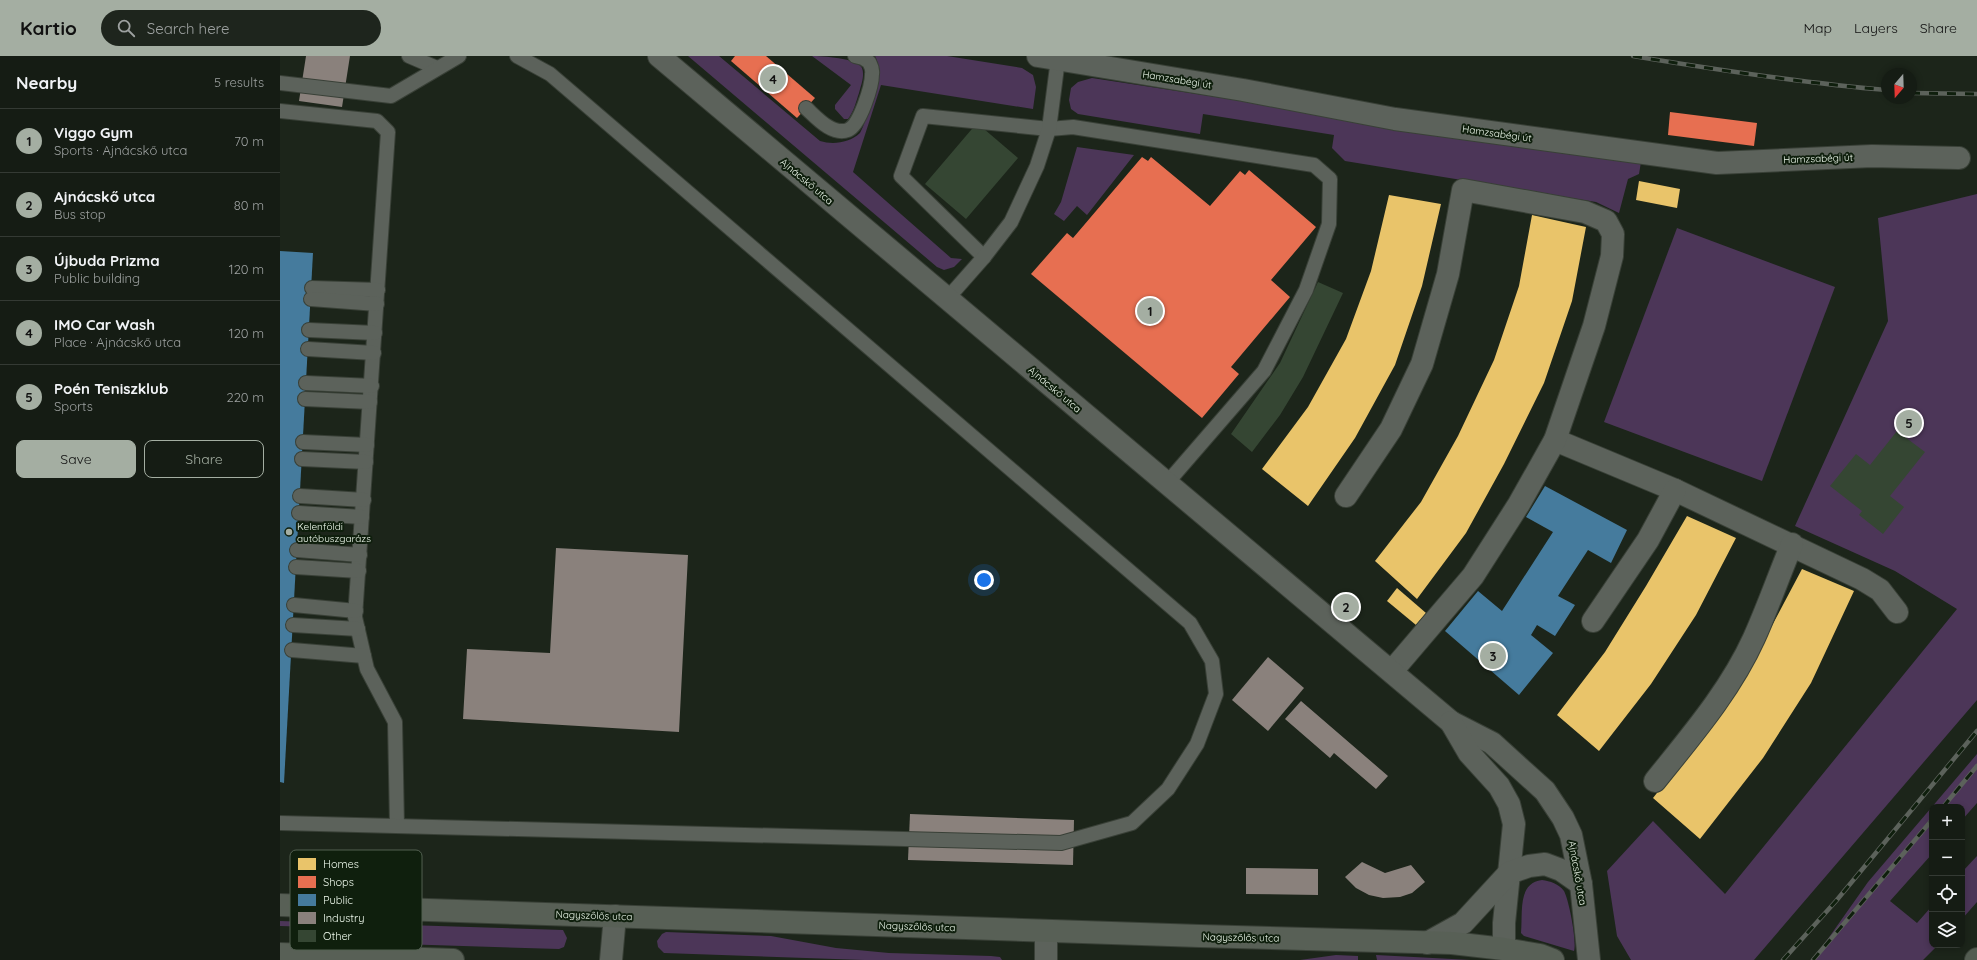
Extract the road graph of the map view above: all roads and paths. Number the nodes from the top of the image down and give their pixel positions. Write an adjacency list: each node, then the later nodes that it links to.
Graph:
1 (409, 56): 7 (lane)
2 (458, 56): 7 (lane)
3 (517, 56): 54 (lane)
4 (659, 56): 16 (street, Ajnácskő utca)
5 (855, 56): 9 (lane)
6 (1048, 58): 11 (lane); 12 (street, Hamzsabégi út)
7 (438, 68): 8 (lane)
8 (280, 83)
9 (806, 108)
10 (280, 110): 15 (lane)
11 (1049, 129): 13 (lane); 13 (lane); 30 (lane)
12 (1959, 158)
13 (984, 257): 16 (lane)
14 (311, 294): 15 (lane)
15 (378, 297): 18 (lane)
16 (947, 299): 30 (street, Ajnácskő utca)
17 (309, 330): 18 (lane)
18 (375, 333): 20 (lane)
19 (308, 349): 20 (lane)
20 (374, 353): 22 (lane)
21 (306, 383): 22 (lane)
22 (372, 386): 24 (lane)
23 (305, 399): 24 (lane)
24 (370, 402): 27 (lane)
25 (1555, 440): 31 (street); 33 (street); 50 (street)
26 (303, 442): 27 (lane)
27 (367, 445): 29 (lane)
28 (302, 459): 29 (lane)
29 (366, 462): 34 (lane)
30 (1167, 483): 50 (street, Ajnácskő utca)
31 (1675, 490): 37 (street); 45 (street)
32 (300, 496): 34 (lane)
33 (1346, 496)
34 (364, 500): 36 (lane)
35 (299, 513): 36 (lane)
36 (362, 517): 39 (lane)
37 (1792, 544): 44 (street); 52 (street)
38 (297, 550): 39 (lane)
39 (360, 555): 41 (lane)
40 (296, 567): 41 (lane)
41 (359, 571): 43 (lane)
42 (294, 606): 43 (lane)
43 (356, 611): 47 (lane)
44 (1897, 612)
45 (1593, 621)
46 (293, 625): 47 (lane)
47 (358, 629): 49 (lane)
48 (292, 650): 49 (lane)
49 (364, 656): 54 (lane)
50 (1392, 671): 51 (street, Ajnácskő utca)
51 (1451, 722): 55 (street, Ajnácskő utca); 56 (street, Ajnácskő utca)
52 (1655, 781)
53 (280, 822): 54 (lane)
54 (397, 826)
55 (1509, 873): 56 (street); 62 (street); 64 (street, Ajnácskő utca)
56 (1581, 884): 70 (street, Ajnácskő utca)
57 (280, 905): 58 (main road, Nagyszőlős utca)
58 (290, 905)
59 (422, 910): 60 (main road, Nagyszőlős utca)
60 (615, 916): 61 (main road, Nagyszőlős utca); 67 (street)
61 (1046, 930): 62 (main road, Nagyszőlős utca); 68 (street)
62 (1427, 943): 64 (main road, Nagyszőlős utca)
63 (280, 954): 65 (main road)
64 (1509, 954): 69 (main road, Nagyszőlős utca)
65 (387, 959): 66 (main road)
66 (453, 960)
67 (611, 960)
68 (1046, 960)
69 (1553, 960)
70 (1589, 960)

